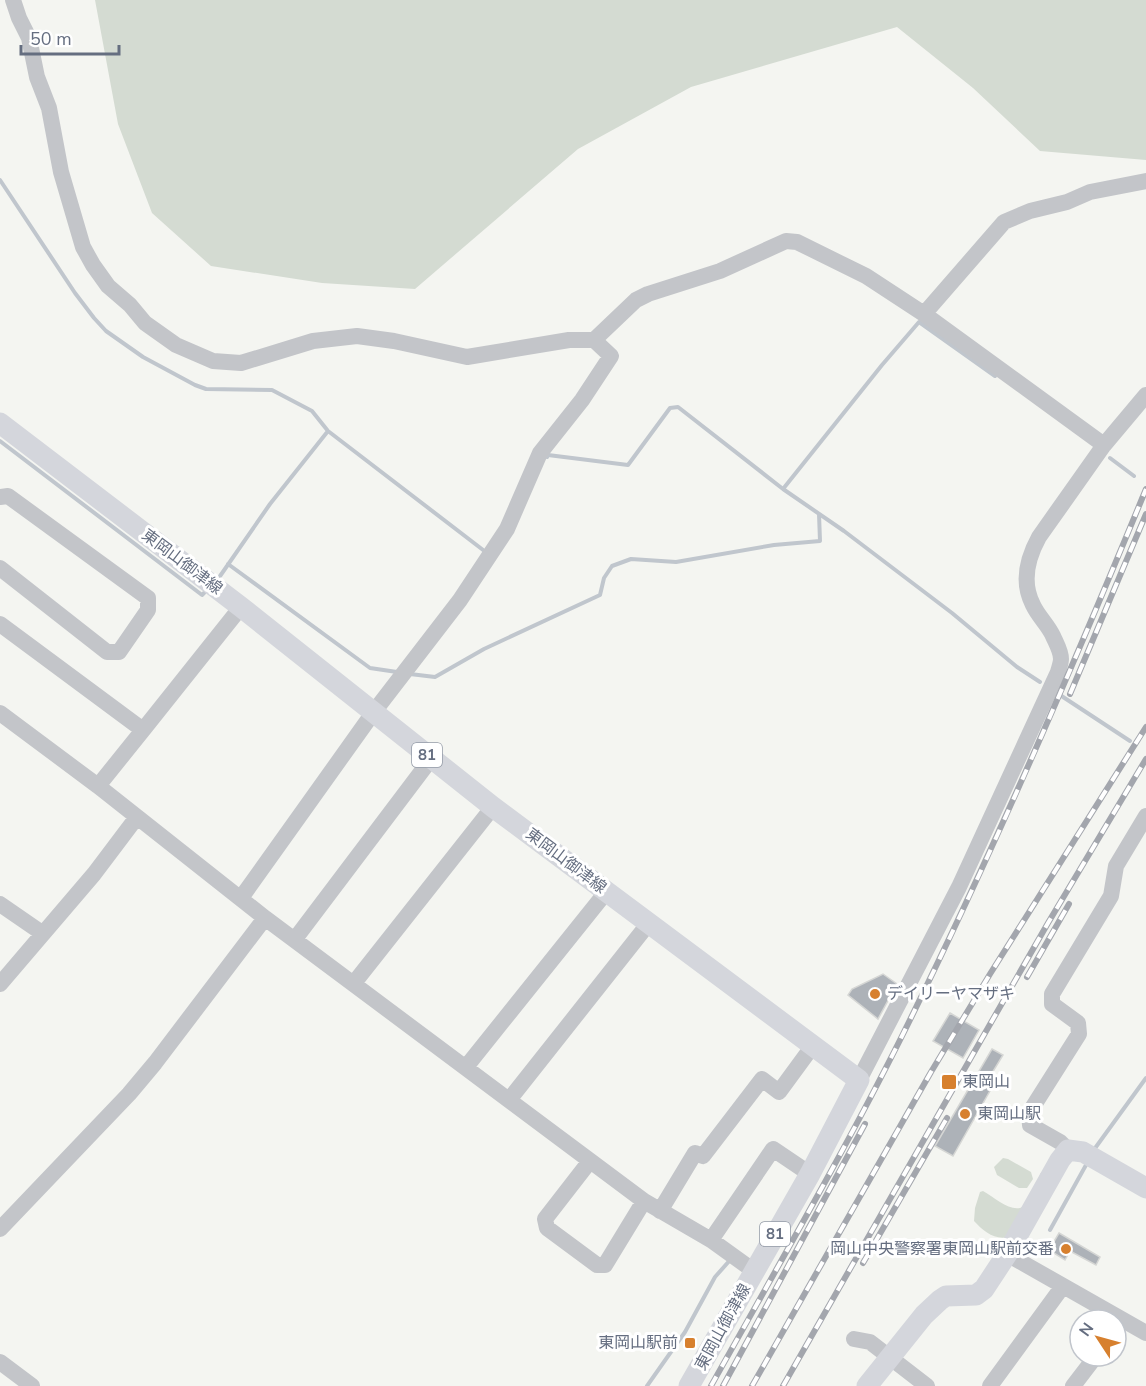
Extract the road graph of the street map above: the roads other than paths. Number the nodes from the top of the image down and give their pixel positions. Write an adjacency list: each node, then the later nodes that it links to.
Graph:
1 (13, 0): 4 (street)
2 (1146, 181): 3 (street)
3 (924, 314): 4 (street); 7 (street)
4 (594, 340): 13 (street)
5 (1146, 395): 7 (street)
6 (0, 423): 10 (main road, 東岡山御津線 / 81)
7 (1104, 445): 31 (street)
8 (0, 497): 9 (street)
9 (0, 568)
10 (241, 607): 13 (main road, 東岡山御津線 / 81); 14 (street)
11 (0, 624): 14 (street)
12 (0, 713): 16 (street)
13 (374, 713): 15 (main road, 東岡山御津線 / 81); 21 (street)
14 (143, 729): 16 (street)
15 (431, 759): 17 (main road, 東岡山御津線 / 81); 26 (street)
16 (98, 786): 19 (street)
17 (493, 807): 20 (main road, 東岡山御津線 / 81); 27 (street)
18 (1146, 816): 33 (street)
19 (137, 817): 21 (street); 25 (street)
20 (607, 891): 24 (main road, 東岡山御津線 / 81); 30 (street)
21 (241, 898): 23 (street)
22 (0, 904): 25 (street)
23 (265, 918): 26 (street); 39 (street)
24 (649, 923): 29 (main road, 東岡山御津線 / 81); 32 (street)
25 (42, 933): 28 (street)
26 (295, 939): 27 (street)
27 (354, 983): 30 (street)
28 (0, 984)
29 (812, 1047): 31 (main road, 東岡山御津線 / 81); 38 (street)
30 (466, 1067): 32 (street)
31 (859, 1080): 35 (main road, 東岡山御津線 / 81)
32 (509, 1100): 34 (street)
33 (1068, 1150): 36 (main road); 41 (main road)
34 (590, 1161): 37 (street); 37 (street)
35 (810, 1174): 40 (street); 42 (main road, 東岡山御津線 / 81)
36 (1146, 1188)
37 (644, 1202): 38 (street)
38 (660, 1211): 40 (street)
39 (0, 1229)
40 (711, 1240): 42 (street)
41 (1007, 1254): 43 (street); 48 (main road)
42 (754, 1271): 52 (main road, 東岡山御津線 / 81)
43 (1063, 1286): 44 (street); 55 (street)
44 (1096, 1308)
45 (1128, 1327): 46 (street)
46 (1146, 1333)
47 (854, 1339): 48 (street)
48 (891, 1358): 53 (main road); 54 (street)
49 (0, 1362): 51 (street)
50 (1087, 1368): 56 (street)
51 (32, 1386)
52 (689, 1386)
53 (867, 1386)
54 (927, 1386)
55 (990, 1386)
56 (1073, 1386)

